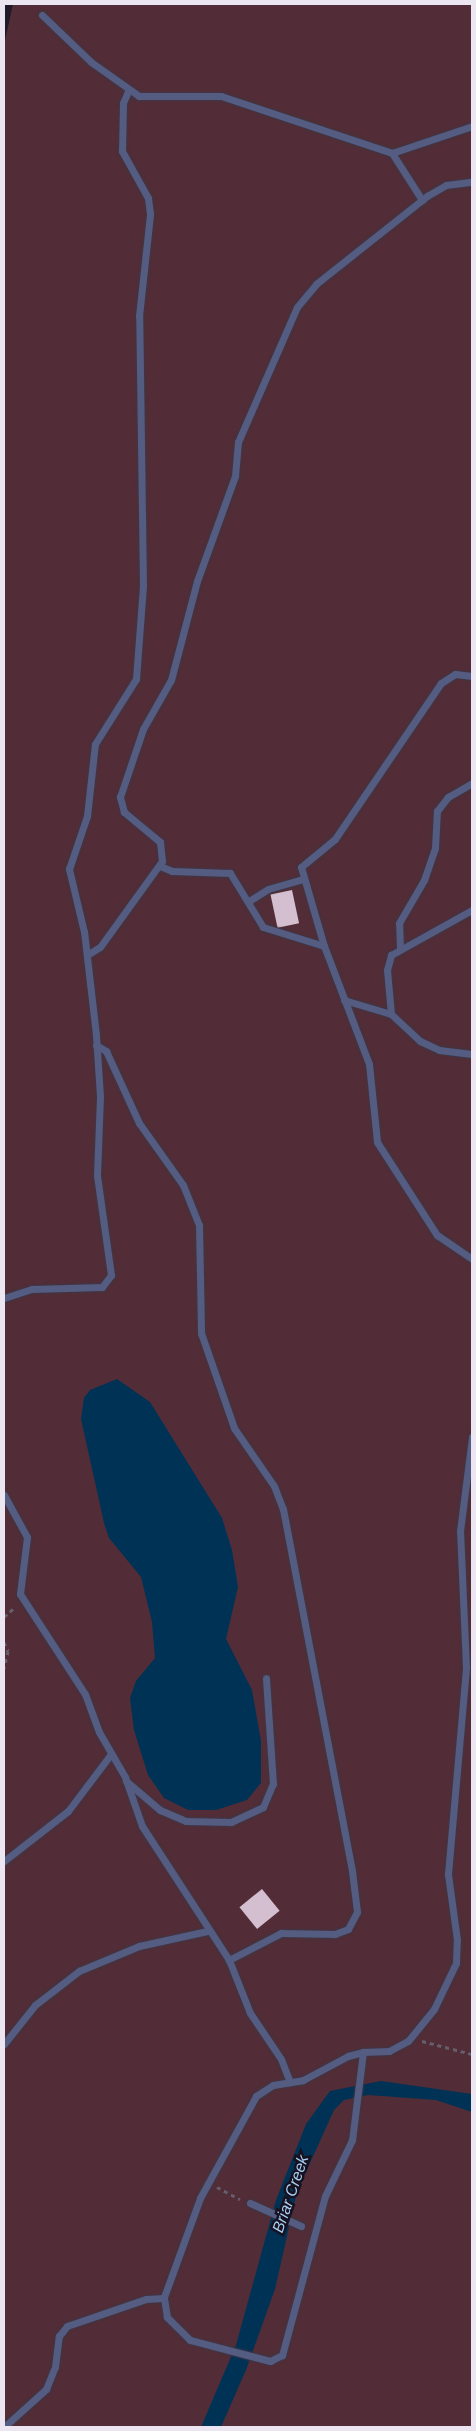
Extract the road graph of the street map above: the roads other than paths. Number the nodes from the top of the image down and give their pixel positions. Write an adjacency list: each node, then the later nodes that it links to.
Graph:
1 (42, 15): 2 (lane)
2 (128, 91): 4 (lane); 15 (lane)
3 (472, 126): 4 (lane)
4 (392, 153): 6 (lane)
5 (472, 182): 6 (lane)
6 (422, 200): 9 (lane)
7 (472, 676): 10 (lane)
8 (472, 783): 14 (lane)
9 (160, 866): 11 (lane); 15 (lane)
10 (303, 878): 11 (lane); 13 (lane)
11 (249, 901): 13 (lane)
12 (472, 910): 14 (lane)
13 (324, 946): 16 (lane)
14 (400, 948): 17 (lane)
15 (87, 955): 18 (lane)
16 (344, 1000): 17 (lane); 20 (lane)
17 (392, 1014): 19 (lane)
18 (96, 1045): 21 (lane); 29 (lane)
19 (472, 1054)
20 (472, 1259)
21 (4, 1298)
22 (472, 1437): 31 (lane)
23 (4, 1495): 25 (lane)
24 (266, 1678): 26 (lane)
25 (111, 1754): 26 (lane); 27 (lane)
26 (126, 1781): 28 (lane)
27 (4, 1860)
28 (207, 1932): 29 (lane); 30 (lane)
29 (229, 1960): 32 (lane)
30 (4, 2044)
31 (363, 2052): 32 (lane); 35 (lane)
32 (290, 2082): 35 (lane)
33 (250, 2203): 34 (lane)
34 (301, 2226)
35 (164, 2298): 36 (lane)
36 (4, 2427)

